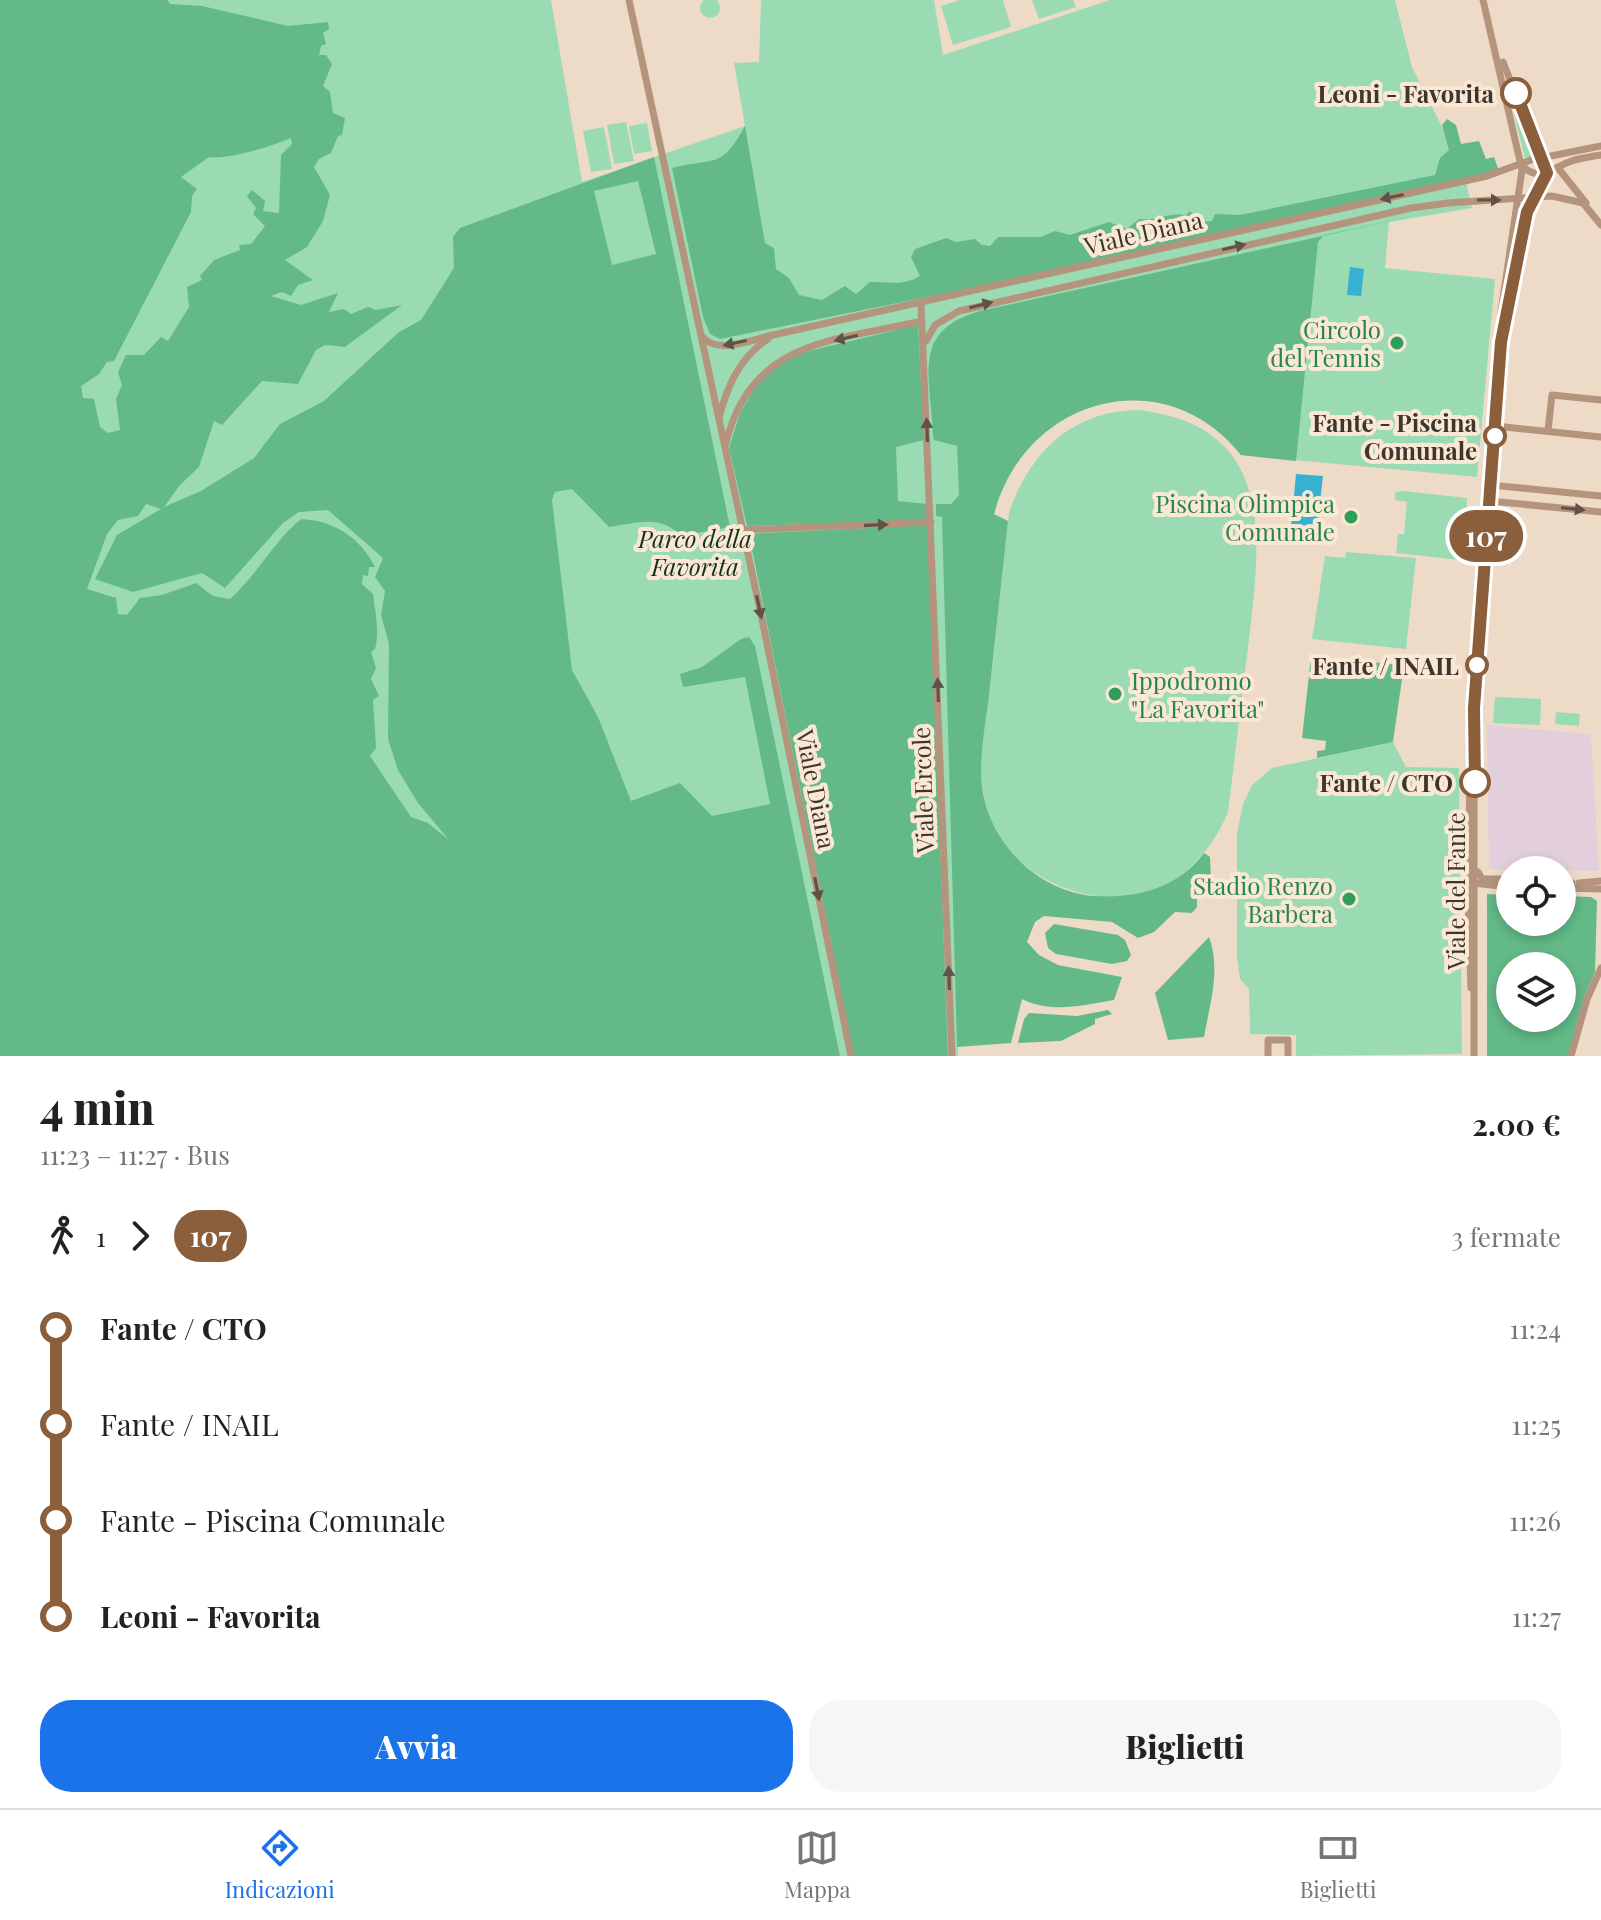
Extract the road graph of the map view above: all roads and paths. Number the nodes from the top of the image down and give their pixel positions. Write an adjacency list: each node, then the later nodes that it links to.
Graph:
1 (629, 0): 20 (street)
2 (1483, 0): 3 (street)
3 (1495, 42): 5 (street); 10 (street, Viale del Fante)
4 (1601, 146): 6 (street)
5 (1538, 147): 6 (street); 8 (street)
6 (1561, 155): 8 (street)
7 (1601, 155): 11 (street)
8 (1542, 158): 9 (street); 12 (street)
9 (1531, 160): 10 (street); 12 (street)
10 (1522, 165): 12 (street); 15 (street, Viale del Fante); 18 (street, Viale Diana, one-way to 18)
11 (1558, 168): 12 (street); 13 (street); 16 (street)
12 (1546, 171): 13 (street)
13 (1544, 183): 14 (street, Viale del Fante)
14 (1537, 195): 15 (street, Viale Diana); 16 (street, Viale Diana); 22 (street, Viale del Fante)
15 (1518, 199): 22 (street, Viale del Fante); 23 (street, Viale Diana, one-way to 15)
16 (1591, 212): 17 (street)
17 (1601, 225)
18 (921, 304): 19 (street, Viale Ercole); 21 (street, Viale Diana)
19 (922, 321): 23 (street, Viale Ercole); 29 (street, one-way to 29)
20 (700, 332): 21 (street, Viale Diana, one-way to 20); 25 (street, Viale Diana)
21 (773, 335): 25 (street, Viale Diana)
22 (1501, 342): 26 (street, Viale del Fante)
23 (924, 349): 34 (street, Viale Ercole, one-way to 23)
24 (1601, 400): 27 (street)
25 (719, 420): 29 (street, Viale Diana)
26 (1495, 426): 27 (street); 30 (street, Viale del Fante)
27 (1548, 431): 28 (street)
28 (1601, 437)
29 (725, 449): 35 (street, Viale Diana)
30 (1491, 485): 31 (street); 32 (street, Viale del Fante)
31 (1601, 496)
32 (1490, 501): 33 (street, one-way to 33); 36 (street, Viale del Fante)
33 (1601, 512)
34 (931, 522): 35 (street, one-way to 34); 46 (street, Viale Ercole, one-way to 34)
35 (743, 530): 45 (street, Viale Diana, one-way to 45)
36 (1472, 781): 37 (street); 39 (street, Viale del Fante); 43 (street)
37 (1496, 880)
38 (1496, 883): 39 (street)
39 (1477, 884): 43 (street, Viale del Fante)
40 (1576, 884): 42 (street)
41 (1576, 886): 42 (street)
42 (1600, 889)
43 (1473, 959): 49 (street, Viale del Fante)
44 (1601, 968): 50 (street)
45 (851, 1056)
46 (952, 1056)
47 (1268, 1056): 48 (street)
48 (1288, 1056)
49 (1474, 1056)
50 (1571, 1056)

